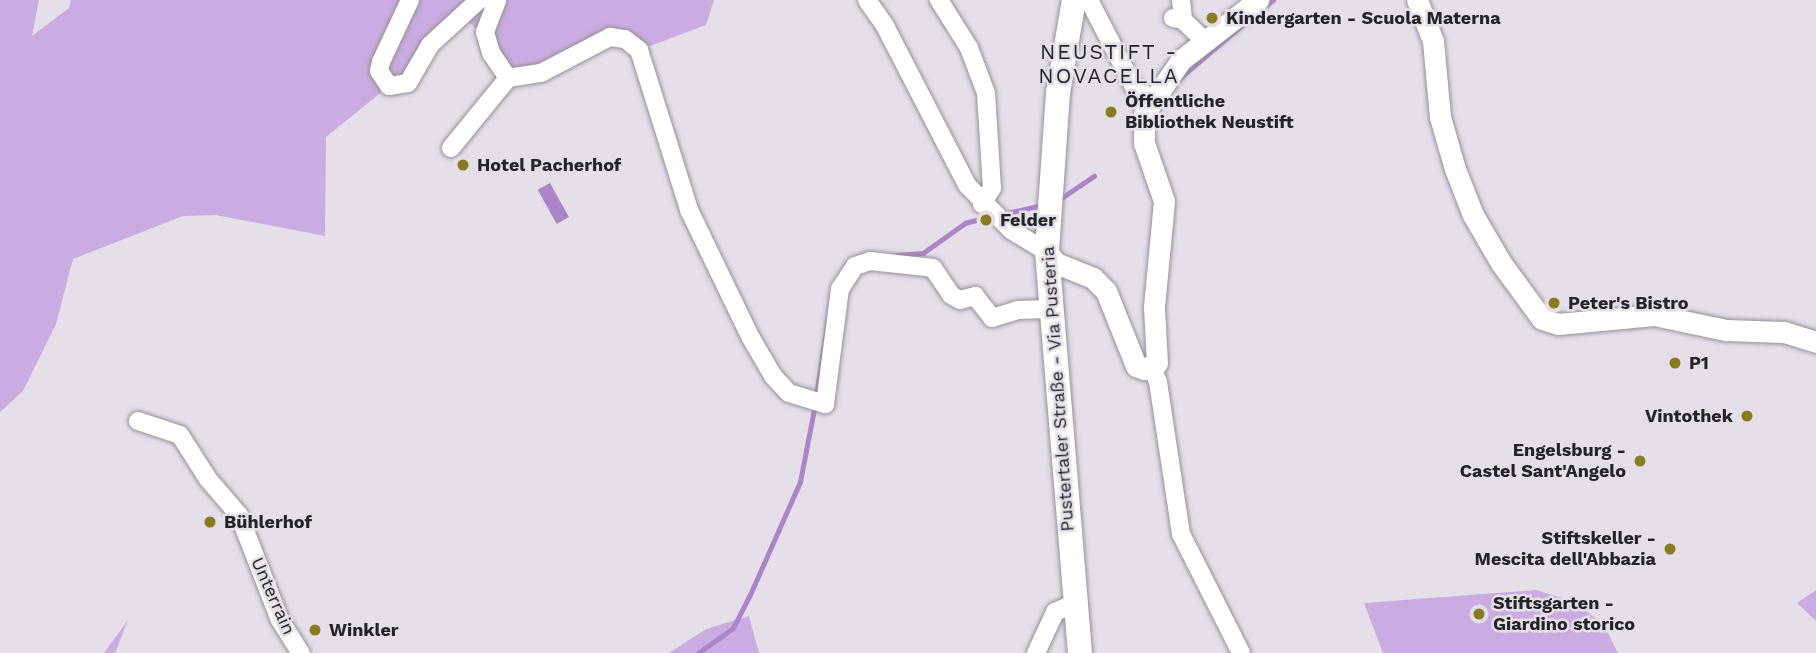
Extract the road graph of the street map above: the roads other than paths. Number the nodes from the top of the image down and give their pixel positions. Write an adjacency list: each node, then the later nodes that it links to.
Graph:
1 (410, 0): 2 (street)
2 (479, 0)
3 (497, 0): 12 (street)
4 (867, 0): 15 (street)
5 (939, 0): 15 (street)
6 (1074, 0): 16 (main road, Pustertaler Straße - Via Pusteria)
7 (1088, 0): 13 (street)
8 (1181, 0): 11 (street)
9 (1258, 0): 11 (street)
10 (1417, 0): 18 (street)
11 (1206, 42): 13 (street)
12 (508, 78): 14 (street); 17 (street)
13 (1151, 98): 19 (street)
14 (451, 148)
15 (982, 204): 16 (street)
16 (1047, 251): 17 (main road, Pustertaler Straße - Via Pusteria); 19 (street)
17 (1049, 309): 21 (main road, Pustertaler Straße - Via Pusteria)
18 (1816, 342)
19 (1152, 367): 25 (street)
20 (138, 421): 22 (street, Unterrain)
21 (1075, 603): 23 (street); 24 (main road, Pustertaler Straße - Via Pusteria)
22 (301, 653)
23 (1036, 653)
24 (1080, 653)
25 (1241, 653)

